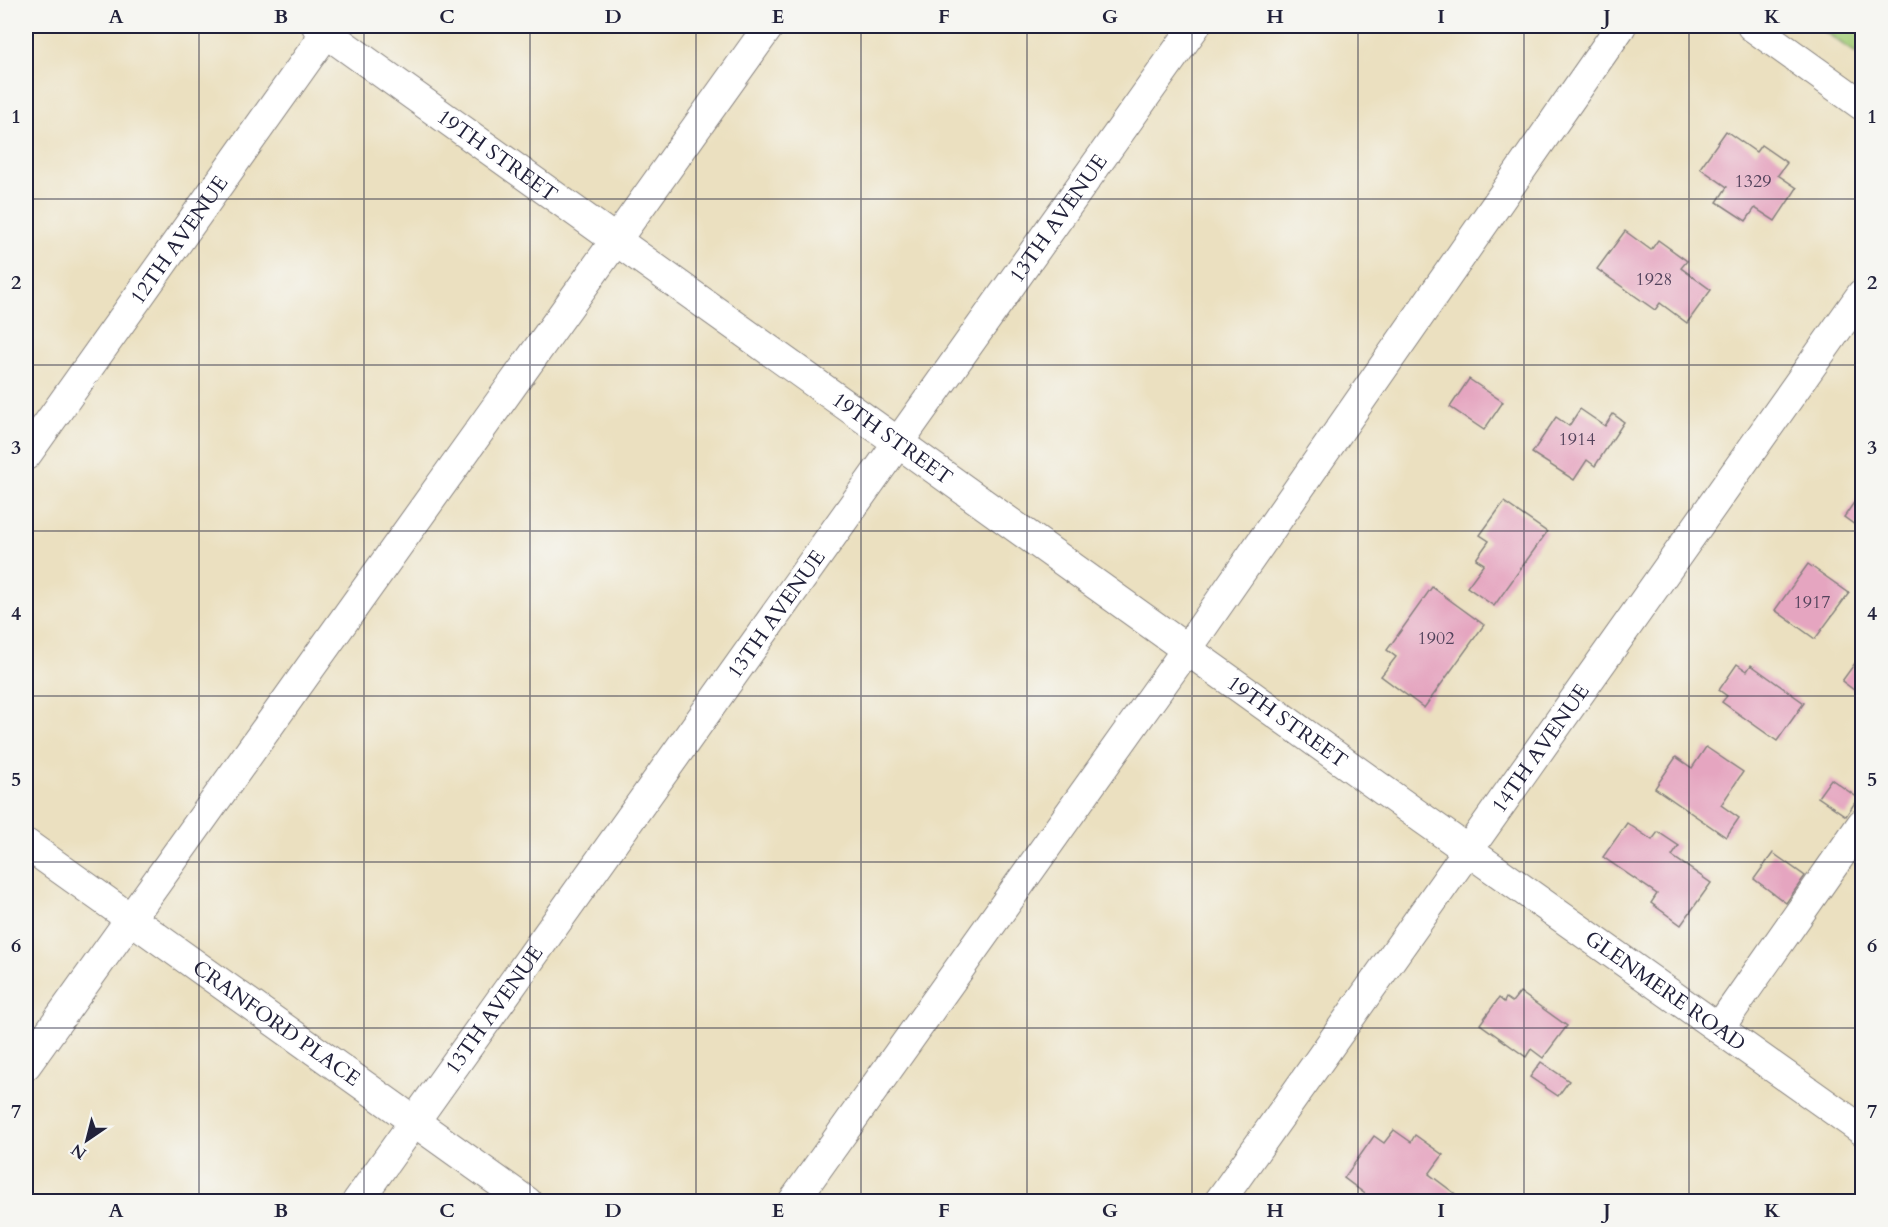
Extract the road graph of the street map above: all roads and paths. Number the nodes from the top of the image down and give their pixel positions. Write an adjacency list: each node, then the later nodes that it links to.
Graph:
1 (769, 26): 7 (street)
2 (1195, 26): 9 (street, 13TH AVENUE)
3 (1621, 26): 11 (street)
4 (1752, 26): 6 (street)
5 (325, 28): 7 (street, 19TH STREET); 10 (street, 12TH AVENUE)
6 (1863, 105)
7 (616, 240): 9 (street, 19TH STREET); 15 (street)
8 (1863, 294): 14 (street, 14TH AVENUE)
9 (898, 441): 11 (street, 19TH STREET); 18 (street, 13TH AVENUE)
10 (26, 455)
11 (1187, 649): 14 (street, 19TH STREET); 22 (street)
12 (1863, 824): 16 (street)
13 (26, 844): 15 (street, CRANFORD PLACE)
14 (1468, 850): 16 (street, GLENMERE ROAD); 23 (street, 14TH AVENUE)
15 (130, 918): 17 (street); 18 (street, CRANFORD PLACE)
16 (1719, 1028): 19 (street, GLENMERE ROAD)
17 (26, 1065)
18 (415, 1120): 20 (street, 13TH AVENUE); 21 (street, CRANFORD PLACE)
19 (1863, 1130)
20 (357, 1202)
21 (527, 1202)
22 (793, 1202)
23 (1219, 1202)

